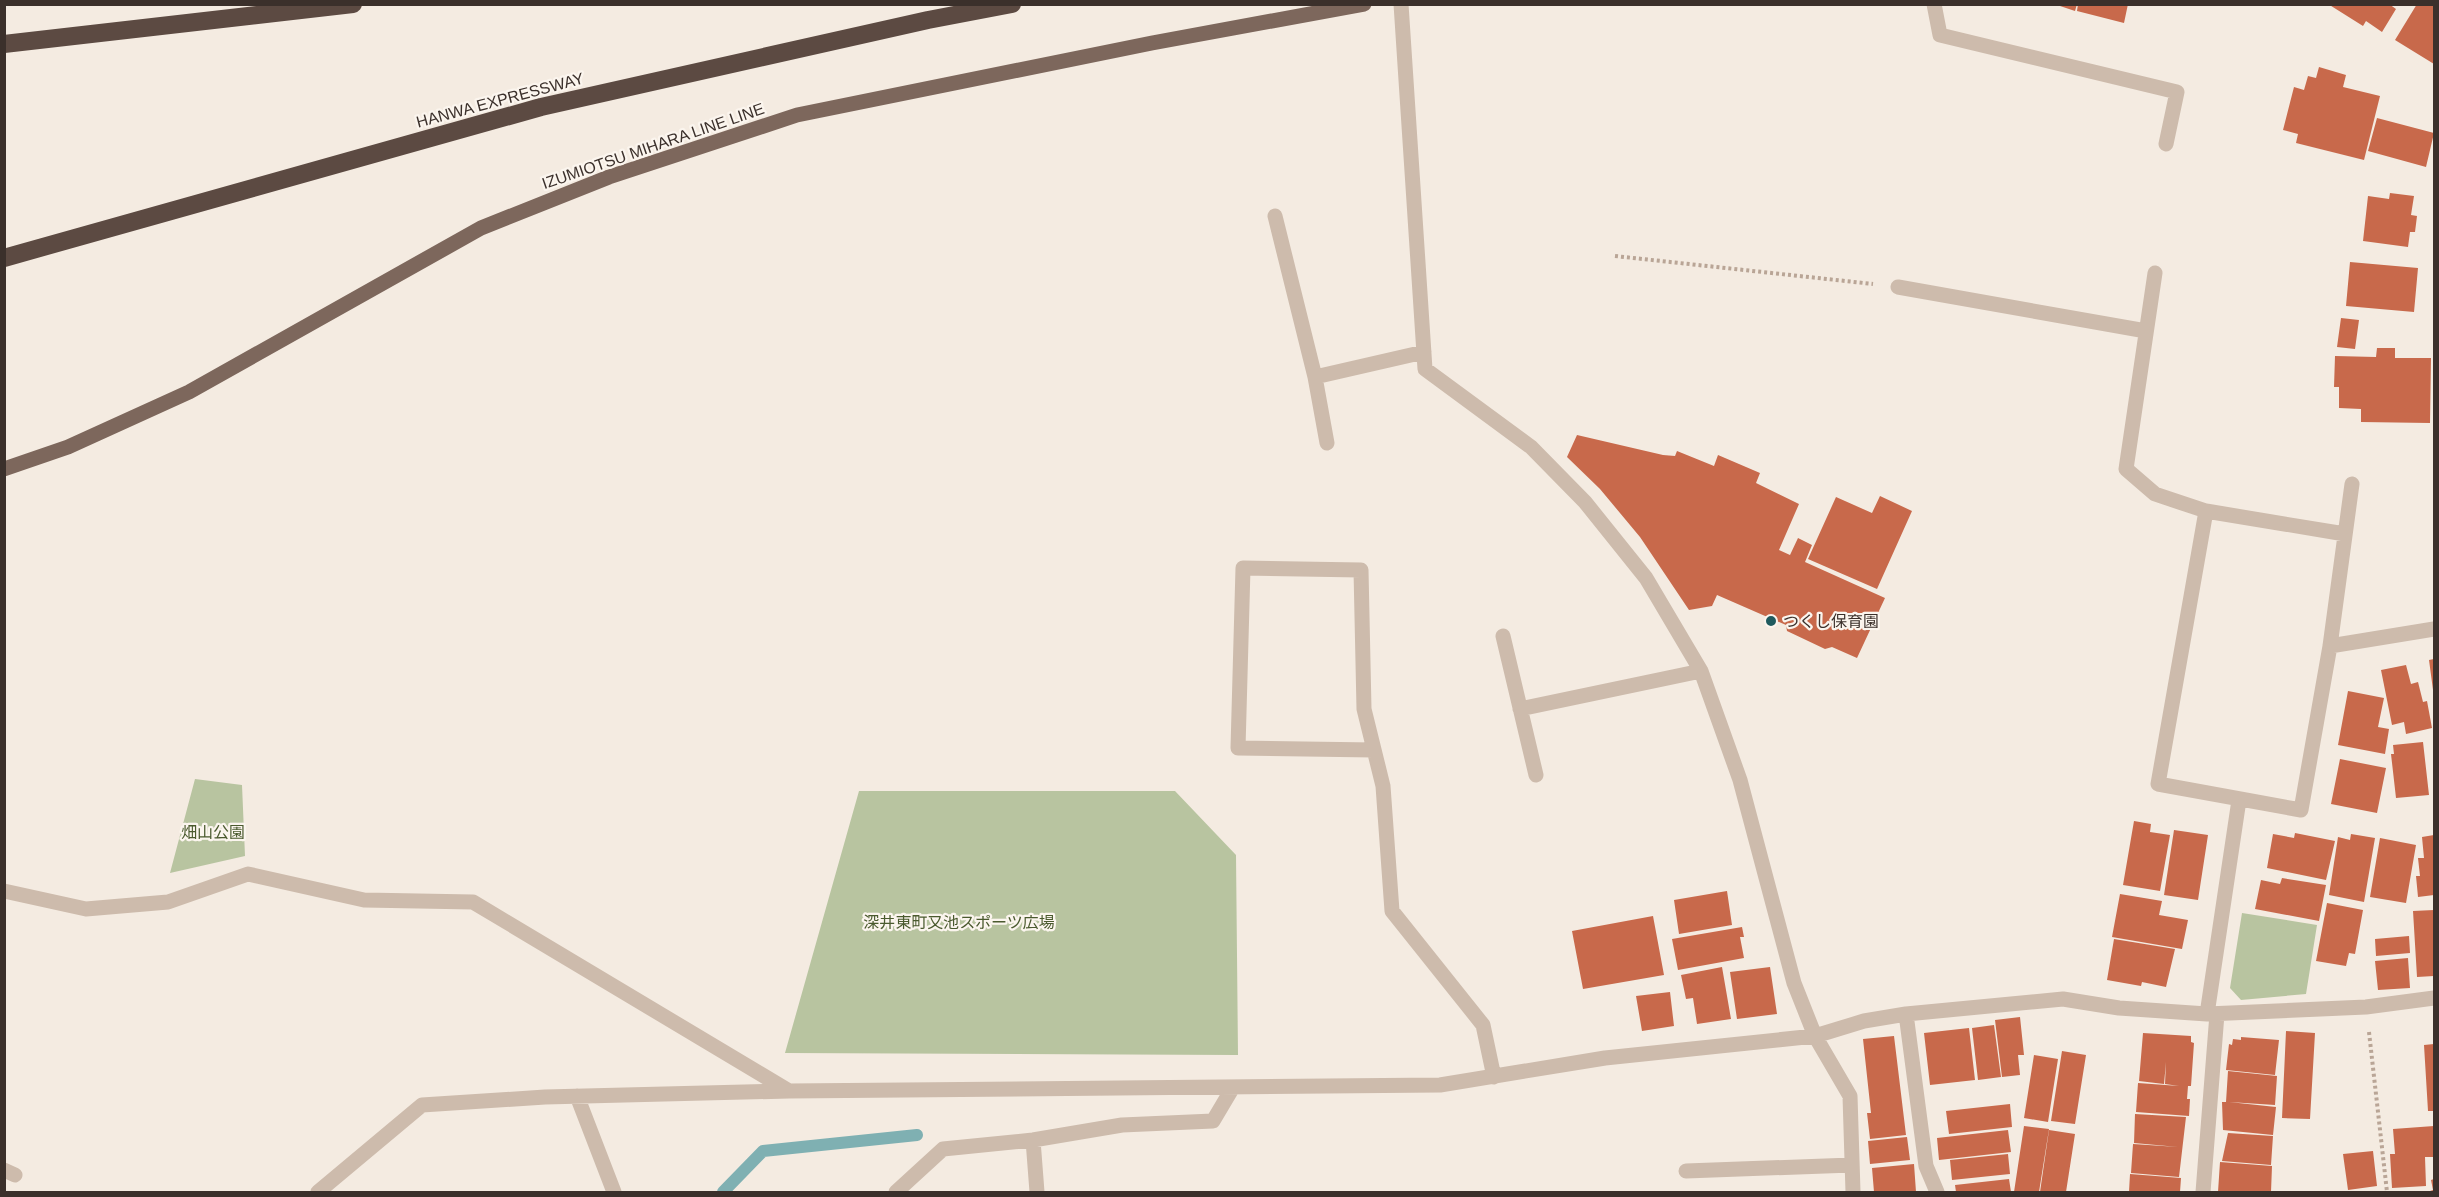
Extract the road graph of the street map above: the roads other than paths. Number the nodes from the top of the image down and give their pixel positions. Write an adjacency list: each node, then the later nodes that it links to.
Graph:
1 (353, 4): 6 (highway)
2 (1012, 4): 9 (highway, HANWA EXPRESSWAY)
3 (1364, 4): 16 (main road, IZUMIOTSU MIHARA LINE LINE)
4 (1401, 4): 13 (street)
5 (1935, 4): 7 (street)
6 (4, 44)
7 (2166, 144)
8 (1275, 216): 14 (street)
9 (4, 258)
10 (2155, 273): 12 (street)
11 (1898, 287): 12 (street)
12 (2146, 331): 18 (street)
13 (1424, 352): 14 (street); 23 (street)
14 (1315, 377): 15 (street)
15 (1327, 443)
16 (4, 469)
17 (2352, 484): 19 (street)
18 (2206, 512): 19 (street); 27 (street)
19 (2345, 534): 22 (street)
20 (2434, 629): 22 (street)
21 (1503, 636): 24 (street)
22 (2330, 646): 27 (street)
23 (1701, 671): 24 (street); 32 (street)
24 (1520, 709): 26 (street)
25 (1374, 750): 25 (street); 33 (street)
26 (1536, 775)
27 (2239, 800): 31 (street)
28 (4, 891): 35 (street)
29 (2434, 998): 31 (street)
30 (1906, 1014): 31 (street); 32 (street); 45 (street)
31 (2212, 1014): 46 (street)
32 (1815, 1036): 33 (street); 38 (street)
33 (1494, 1077): 34 (street)
34 (1232, 1089): 35 (street); 37 (street)
35 (789, 1091): 36 (street)
36 (577, 1096): 40 (street); 41 (street)
37 (1033, 1140): 42 (street); 43 (street)
38 (1852, 1165): 39 (street); 44 (street)
39 (1686, 1171)
40 (318, 1192)
41 (614, 1192)
42 (896, 1192)
43 (1037, 1192)
44 (1853, 1192)
45 (1936, 1192)
46 (2203, 1192)

